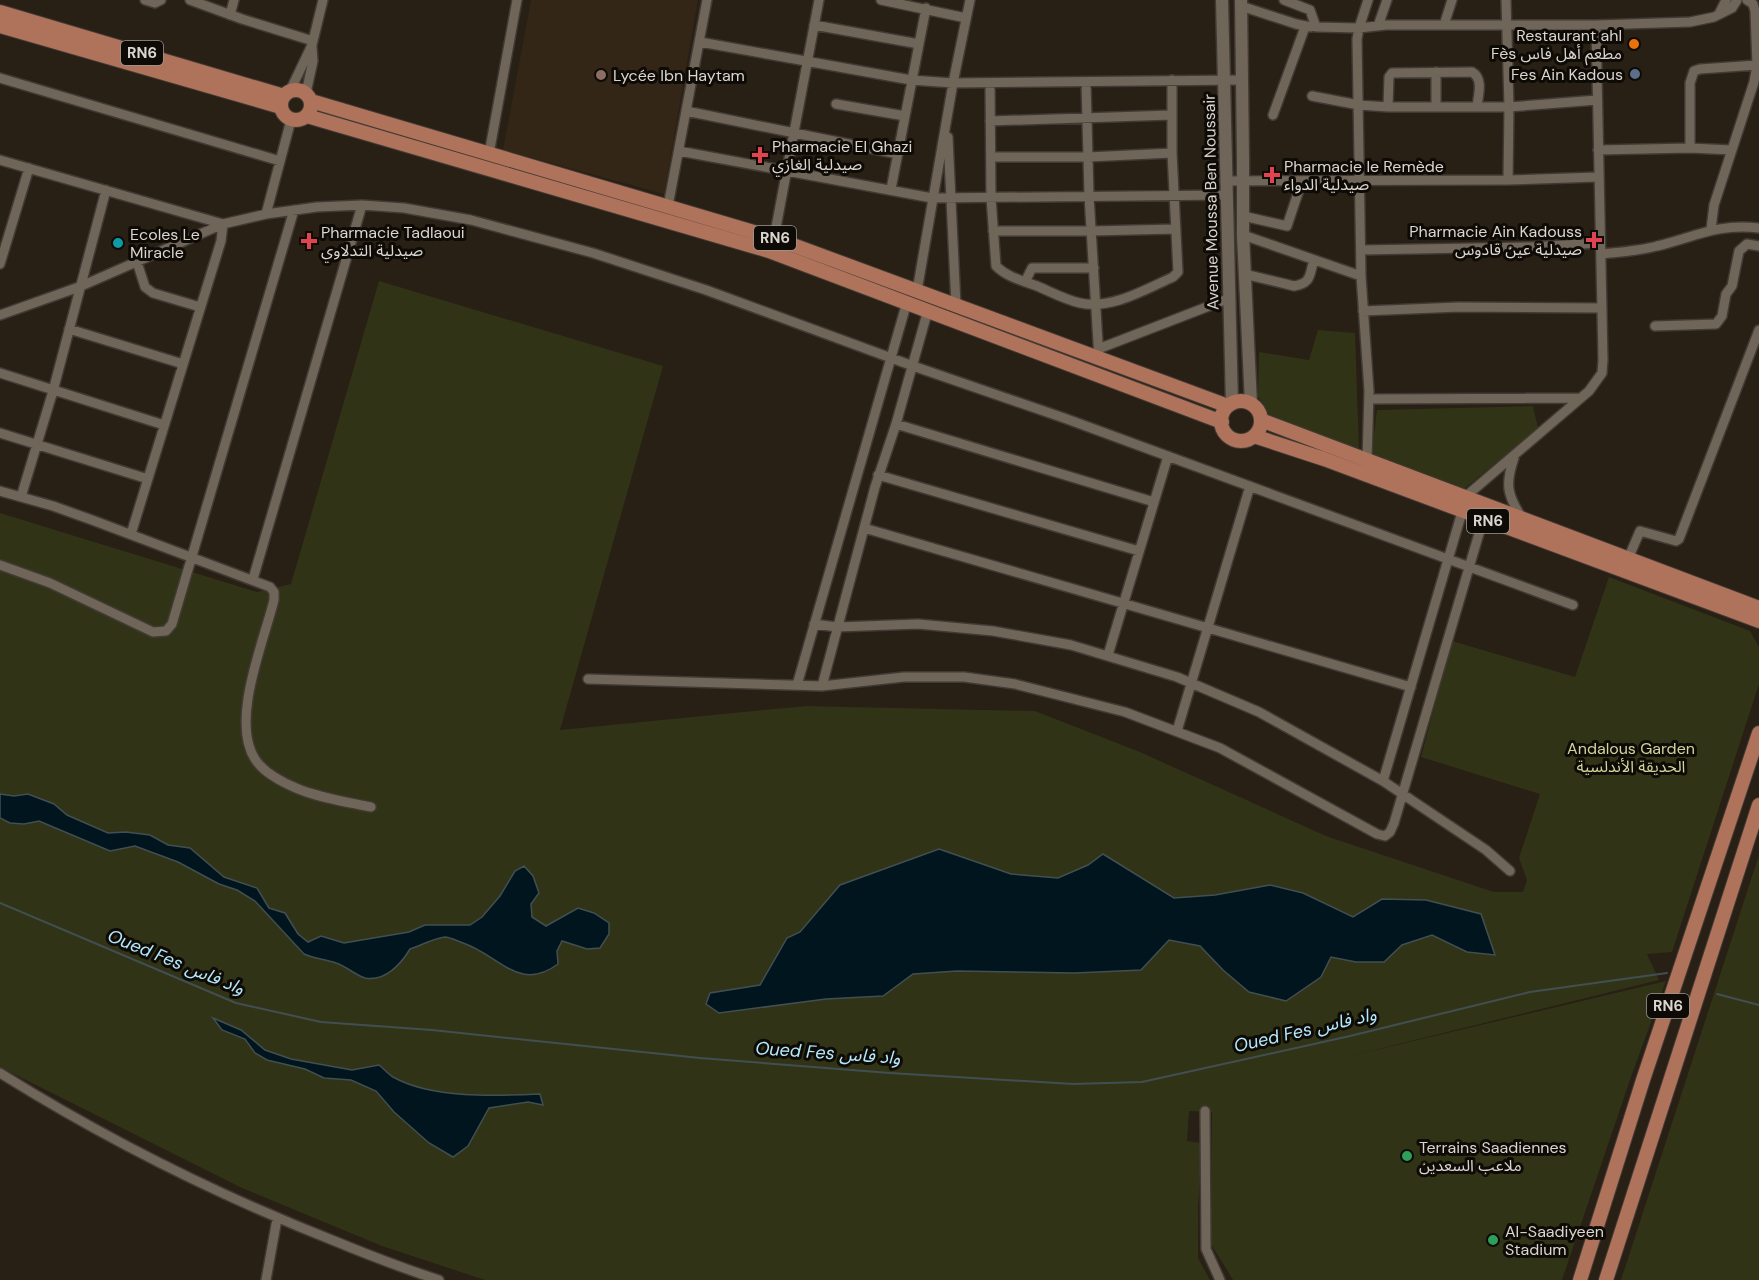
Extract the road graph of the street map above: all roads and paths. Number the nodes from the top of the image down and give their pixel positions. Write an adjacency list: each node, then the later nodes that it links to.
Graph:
1 (145, 0): 19 (street)
2 (190, 0): 24 (street)
3 (234, 0): 24 (street)
4 (323, 0): 36 (street)
5 (517, 0): 74 (street)
6 (707, 0): 35 (street)
7 (819, 0): 26 (street)
8 (881, 0): 21 (street)
9 (970, 0): 25 (street)
10 (1222, 0): 45 (street, Avenue Moussa Ben Noussair)
11 (1284, 0): 33 (street)
12 (1368, 0): 34 (street)
13 (1387, 0): 31 (street)
14 (1452, 0): 27 (street)
15 (1506, 0): 28 (street)
16 (1726, 0): 23 (street)
17 (1737, 0): 23 (street)
18 (1747, 0): 39 (street)
19 (158, 2)
20 (1241, 3): 32 (street); 44 (street, Avenue Moussa Ben Noussair)
21 (926, 8): 25 (street); 37 (street)
22 (0, 12): 51 (main road, RN6)
23 (1719, 14): 29 (street)
24 (230, 15): 36 (street)
25 (966, 18): 47 (street)
26 (814, 25): 37 (street); 38 (street)
27 (1444, 25): 28 (street); 31 (street)
28 (1506, 25): 29 (street); 55 (street)
29 (1596, 25): 52 (street)
30 (0, 26): 51 (main road, RN6)
31 (1378, 26): 34 (street)
32 (1305, 27): 33 (street); 61 (street)
33 (1316, 27): 34 (street)
34 (1359, 28): 54 (street)
35 (700, 42): 38 (street); 59 (street)
36 (313, 43): 50 (street); 51 (street)
37 (919, 44): 42 (street)
38 (807, 62): 42 (street); 68 (street)
39 (1756, 65): 69 (street); 71 (street)
40 (1436, 72): 56 (street); 57 (street); 58 (street)
41 (0, 78): 79 (street)
42 (911, 80): 47 (street); 63 (street)
43 (1172, 80): 45 (street); 46 (street); 60 (street)
44 (1242, 80): 45 (street); 85 (street, Avenue Moussa Ben Noussair)
45 (1224, 81): 84 (street, Avenue Moussa Ben Noussair)
46 (1086, 82): 48 (street); 64 (street)
47 (953, 83): 48 (street); 67 (street)
48 (990, 84): 66 (street)
49 (1312, 96): 54 (street)
50 (309, 97): 51 (main road, RN6); 62 (main road); 74 (main road, RN6)
51 (285, 98): 65 (main road)
52 (1597, 100): 55 (street); 70 (street)
53 (836, 104): 63 (street)
54 (1359, 105): 56 (street); 87 (street)
55 (1509, 106): 58 (street); 83 (street)
56 (1389, 107): 57 (street)
57 (1436, 107): 58 (street)
58 (1477, 107)
59 (686, 111): 68 (street); 72 (street)
60 (1172, 115): 64 (street); 73 (street)
61 (1273, 115)
62 (307, 116): 65 (main road); 123 (main road, RN6)
63 (905, 116): 75 (street)
64 (1086, 119): 66 (street); 77 (street)
65 (291, 120): 79 (street)
66 (990, 121): 76 (street)
67 (947, 122): 93 (street); 94 (street)
68 (794, 134): 75 (street); 81 (street)
69 (1690, 148): 70 (street); 71 (street)
70 (1598, 150): 82 (street)
71 (1732, 150): 104 (street)
72 (679, 151): 81 (street); 97 (street)
73 (1172, 153): 77 (street); 90 (street)
74 (489, 154): 97 (main road, RN6)
75 (898, 154): 88 (street)
76 (991, 157): 77 (street); 95 (street)
77 (1088, 157): 92 (street)
78 (0, 160): 80 (street)
79 (280, 161): 99 (street)
80 (29, 168): 89 (street); 115 (street)
81 (787, 170): 88 (street); 108 (street)
82 (1598, 177): 83 (street); 109 (street)
83 (1508, 180): 87 (street)
84 (1226, 181): 85 (street); 91 (street, Avenue Moussa Ben Noussair)
85 (1243, 181): 86 (street); 100 (street, Avenue Moussa Ben Noussair)
86 (1302, 181): 87 (street); 100 (street)
87 (1359, 181): 111 (street)
88 (891, 189): 93 (street)
89 (106, 190): 101 (street); 120 (street)
90 (1175, 195): 91 (street); 92 (street); 103 (street)
91 (1226, 195): 122 (street, Avenue Moussa Ben Noussair)
92 (1089, 196): 95 (street); 106 (street)
93 (932, 198): 94 (street); 121 (street)
94 (952, 198): 95 (street); 125 (street)
95 (991, 198): 105 (street)
96 (362, 205): 98 (street); 135 (street); 172 (street)
97 (668, 206): 108 (main road, RN6)
98 (294, 210): 99 (street); 167 (street)
99 (266, 214): 101 (street)
100 (1243, 216): 107 (street, Avenue Moussa Ben Noussair)
101 (223, 224): 114 (street); 126 (street)
102 (1759, 228): 104 (street)
103 (1176, 229): 106 (street); 124 (street)
104 (1711, 229): 112 (street)
105 (993, 231): 106 (street); 119 (street)
106 (1091, 231): 116 (street)
107 (1242, 235): 113 (street); 117 (street, Avenue Moussa Ben Noussair)
108 (774, 238): 121 (main road, RN6)
109 (1600, 243): 111 (street); 112 (street)
110 (1759, 246): 131 (street)
111 (1361, 250): 118 (street)
112 (1601, 254): 127 (street)
113 (1314, 260): 117 (street); 118 (street)
114 (137, 262): 120 (street); 126 (street)
115 (0, 264)
116 (1094, 268): 119 (street); 124 (street)
117 (1244, 274): 142 (street, Avenue Moussa Ben Noussair)
118 (1361, 276): 129 (street)
119 (1025, 282): 124 (street)
120 (80, 287): 130 (street); 132 (street)
121 (917, 291): 125 (main road, RN6)
122 (1230, 298): 134 (street); 143 (street, Avenue Moussa Ben Noussair)
123 (907, 302): 128 (main road, RN6); 135 (street)
124 (1096, 304): 134 (street)
125 (956, 305): 134 (main road, RN6)
126 (200, 307): 136 (street)
127 (1601, 308): 129 (street); 140 (street)
128 (928, 310): 137 (street); 145 (main road, RN6)
129 (1363, 311): 141 (street)
130 (0, 315)
131 (1655, 326)
132 (69, 329): 136 (street); 139 (street)
133 (1759, 330): 169 (street)
134 (1099, 354): 143 (main road, RN6)
135 (891, 358): 137 (street); 177 (street)
136 (183, 364): 147 (street)
137 (913, 366): 146 (street); 151 (street)
138 (0, 373): 139 (street)
139 (53, 391): 147 (street); 150 (street)
140 (1581, 398): 141 (street); 152 (street)
141 (1369, 399): 153 (street)
142 (1251, 404): 143 (main road, RN6); 144 (main road)
143 (1230, 405): 145 (main road)
144 (1261, 420): 149 (main road); 153 (main road, RN6)
145 (1222, 422): 149 (main road, RN6)
146 (896, 424): 154 (street); 160 (street)
147 (164, 425): 155 (street)
148 (0, 433): 150 (street)
149 (1254, 436): 161 (main road, RN6)
150 (37, 445): 155 (street); 158 (street)
151 (1168, 456): 156 (street); 160 (street)
152 (1515, 456): 159 (street); 162 (street)
153 (1367, 461): 159 (main road, RN6)
154 (878, 475): 164 (street); 166 (street)
155 (148, 479): 165 (street)
156 (1250, 486): 168 (street); 179 (street)
157 (0, 491): 158 (street)
158 (21, 497): 165 (street)
159 (1465, 497): 162 (main road, RN6)
160 (1154, 502): 166 (street)
161 (1462, 512): 163 (main road, RN6); 168 (street)
162 (1522, 519): 169 (main road, RN6)
163 (1483, 520): 171 (street); 176 (main road, RN6)
164 (864, 528): 173 (street); 178 (street)
165 (131, 534): 167 (street)
166 (1139, 551): 173 (street)
167 (192, 557): 170 (street); 172 (street)
168 (1448, 558): 171 (street); 185 (street)
169 (1628, 560): 175 (main road, RN6)
170 (0, 566)
171 (1468, 566): 174 (street); 189 (street)
172 (253, 579): 191 (street)
173 (1124, 603): 179 (street); 180 (street)
174 (1573, 605)
175 (1759, 608)
176 (1759, 621)
177 (814, 624): 178 (street); 183 (street)
178 (837, 627): 180 (street); 184 (street)
179 (1208, 627): 182 (street); 185 (street)
180 (1108, 656): 182 (street)
181 (588, 679): 183 (street)
182 (1191, 682): 186 (street); 188 (street)
183 (797, 685): 184 (street)
184 (822, 686): 186 (street)
185 (1411, 687): 188 (street)
186 (1177, 731): 189 (street)
187 (1759, 733): 199 (main road, RN6)
188 (1383, 781): 189 (street)
189 (1403, 793): 192 (street)
190 (1759, 805): 200 (main road, RN6)
191 (371, 807)
192 (1510, 871)
193 (0, 1073): 195 (street)
194 (1205, 1111): 198 (street)
195 (277, 1219): 196 (street); 197 (street)
196 (266, 1280)
197 (440, 1280)
198 (1220, 1280)
199 (1580, 1280)
200 (1606, 1280)

